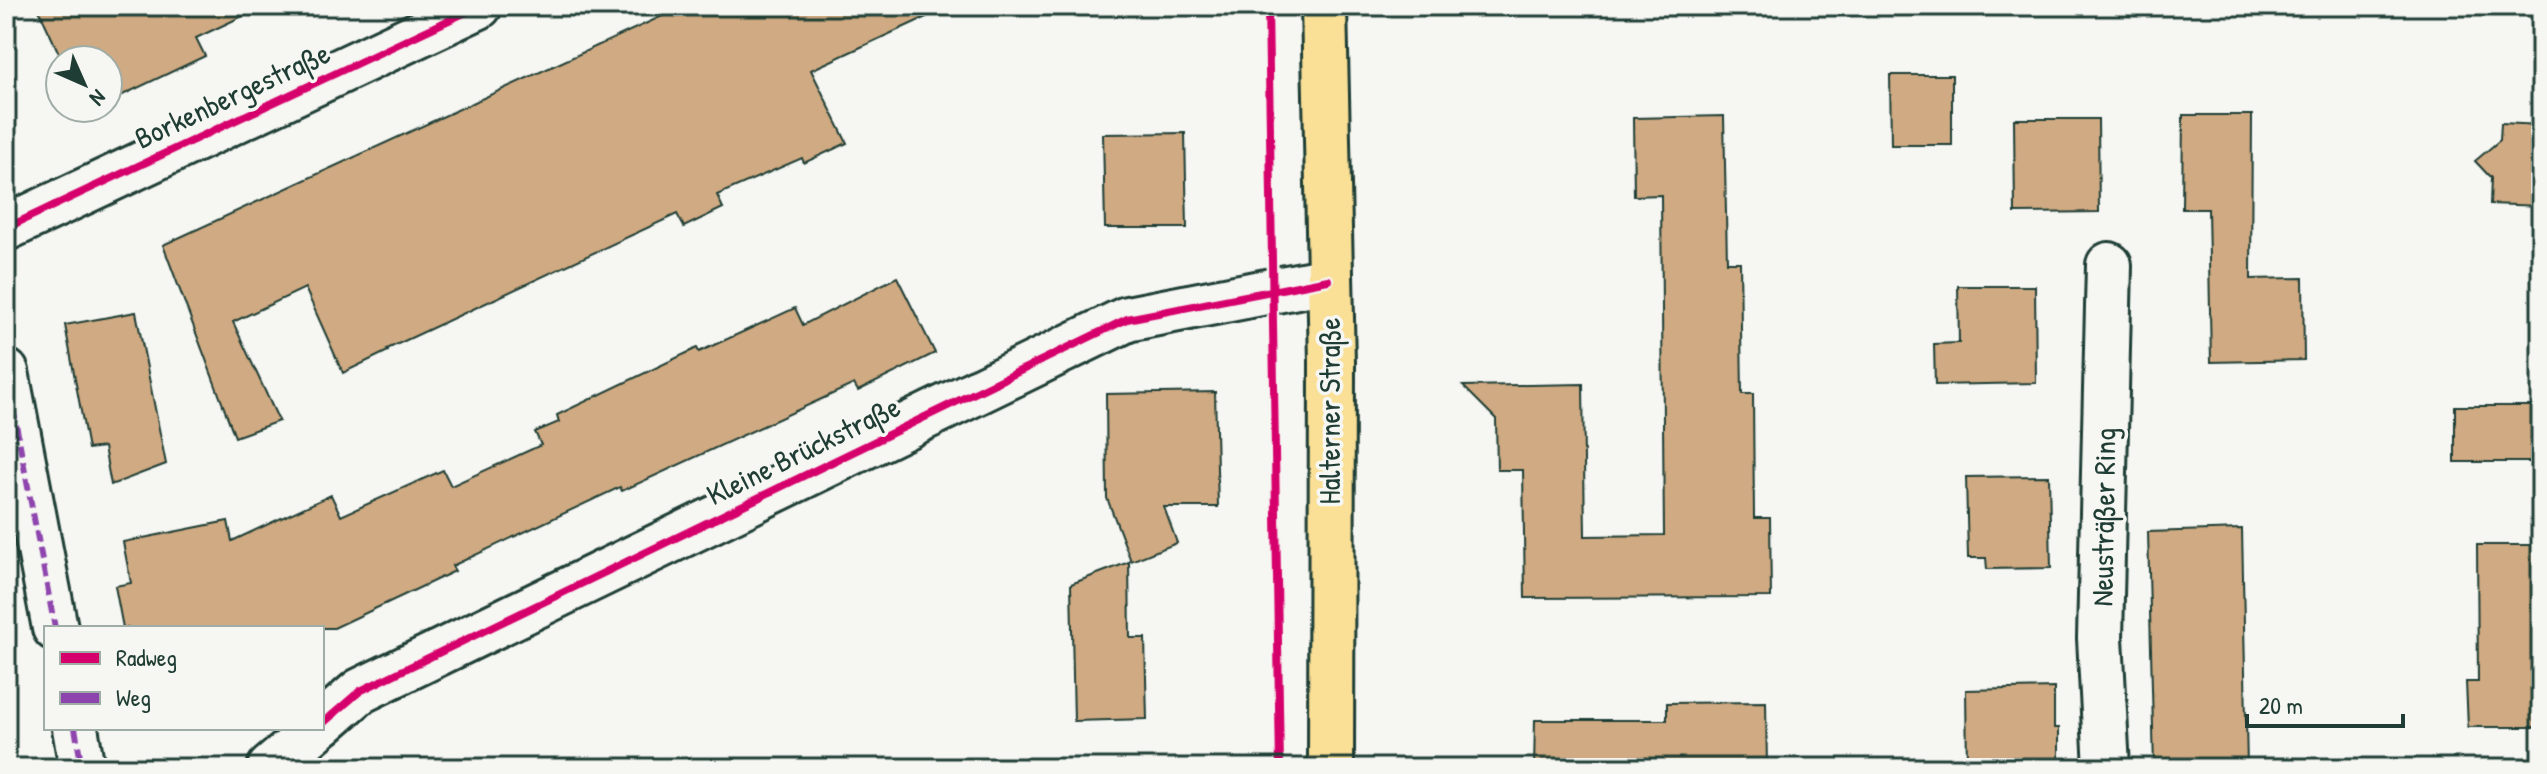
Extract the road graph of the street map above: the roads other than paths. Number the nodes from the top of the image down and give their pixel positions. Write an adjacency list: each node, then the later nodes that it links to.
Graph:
1 (479, 6): 3 (street, Borkenbergestraße)
2 (1324, 6): 5 (main road, Halterner Straße)
3 (6, 228)
4 (2109, 265): 14 (street, Neusträßer Ring)
5 (1328, 280): 8 (street, Kleine Brückstraße); 13 (main road, Halterner Straße)
6 (6, 372): 7 (street)
7 (55, 626)
8 (324, 722)
9 (75, 730): 11 (street)
10 (315, 730): 12 (street)
11 (82, 768)
12 (270, 768)
13 (1331, 768)
14 (2107, 768)

